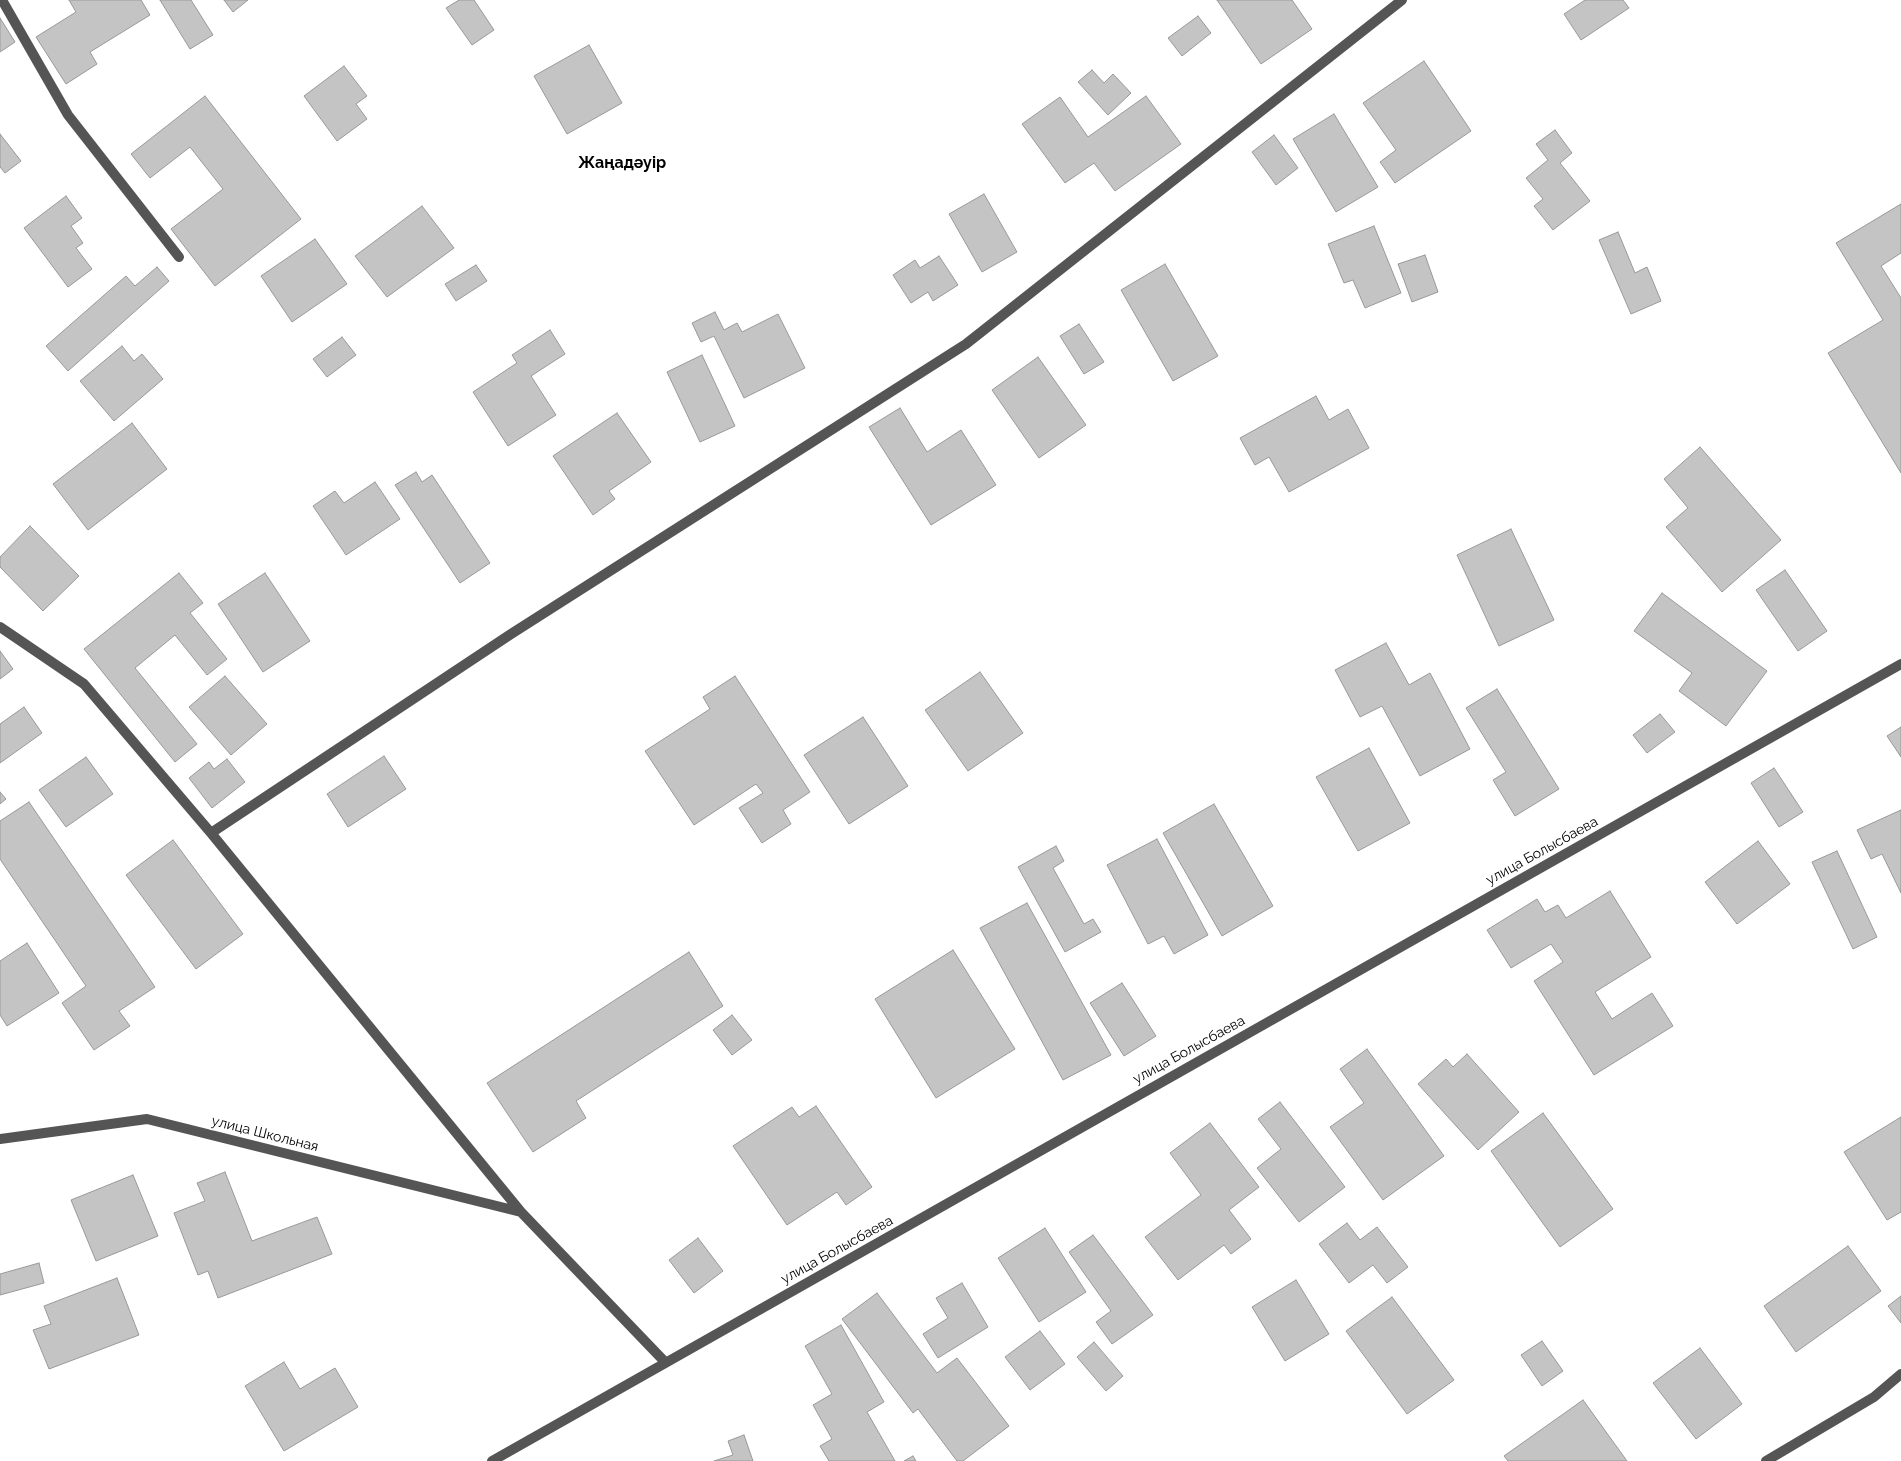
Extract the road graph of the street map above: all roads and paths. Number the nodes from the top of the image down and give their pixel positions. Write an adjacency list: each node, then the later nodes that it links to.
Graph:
1 (2, 0): 3 (street)
2 (1402, 0): 6 (street)
3 (179, 258)
4 (0, 627): 6 (street)
5 (1901, 664): 9 (street, улица Болысбаева)
6 (211, 833): 8 (street)
7 (0, 1139): 8 (street, улица Школьная)
8 (521, 1212): 9 (street)
9 (665, 1362): 11 (street, улица Болысбаева)
10 (1901, 1374): 12 (street)
11 (492, 1461)
12 (1766, 1461)

